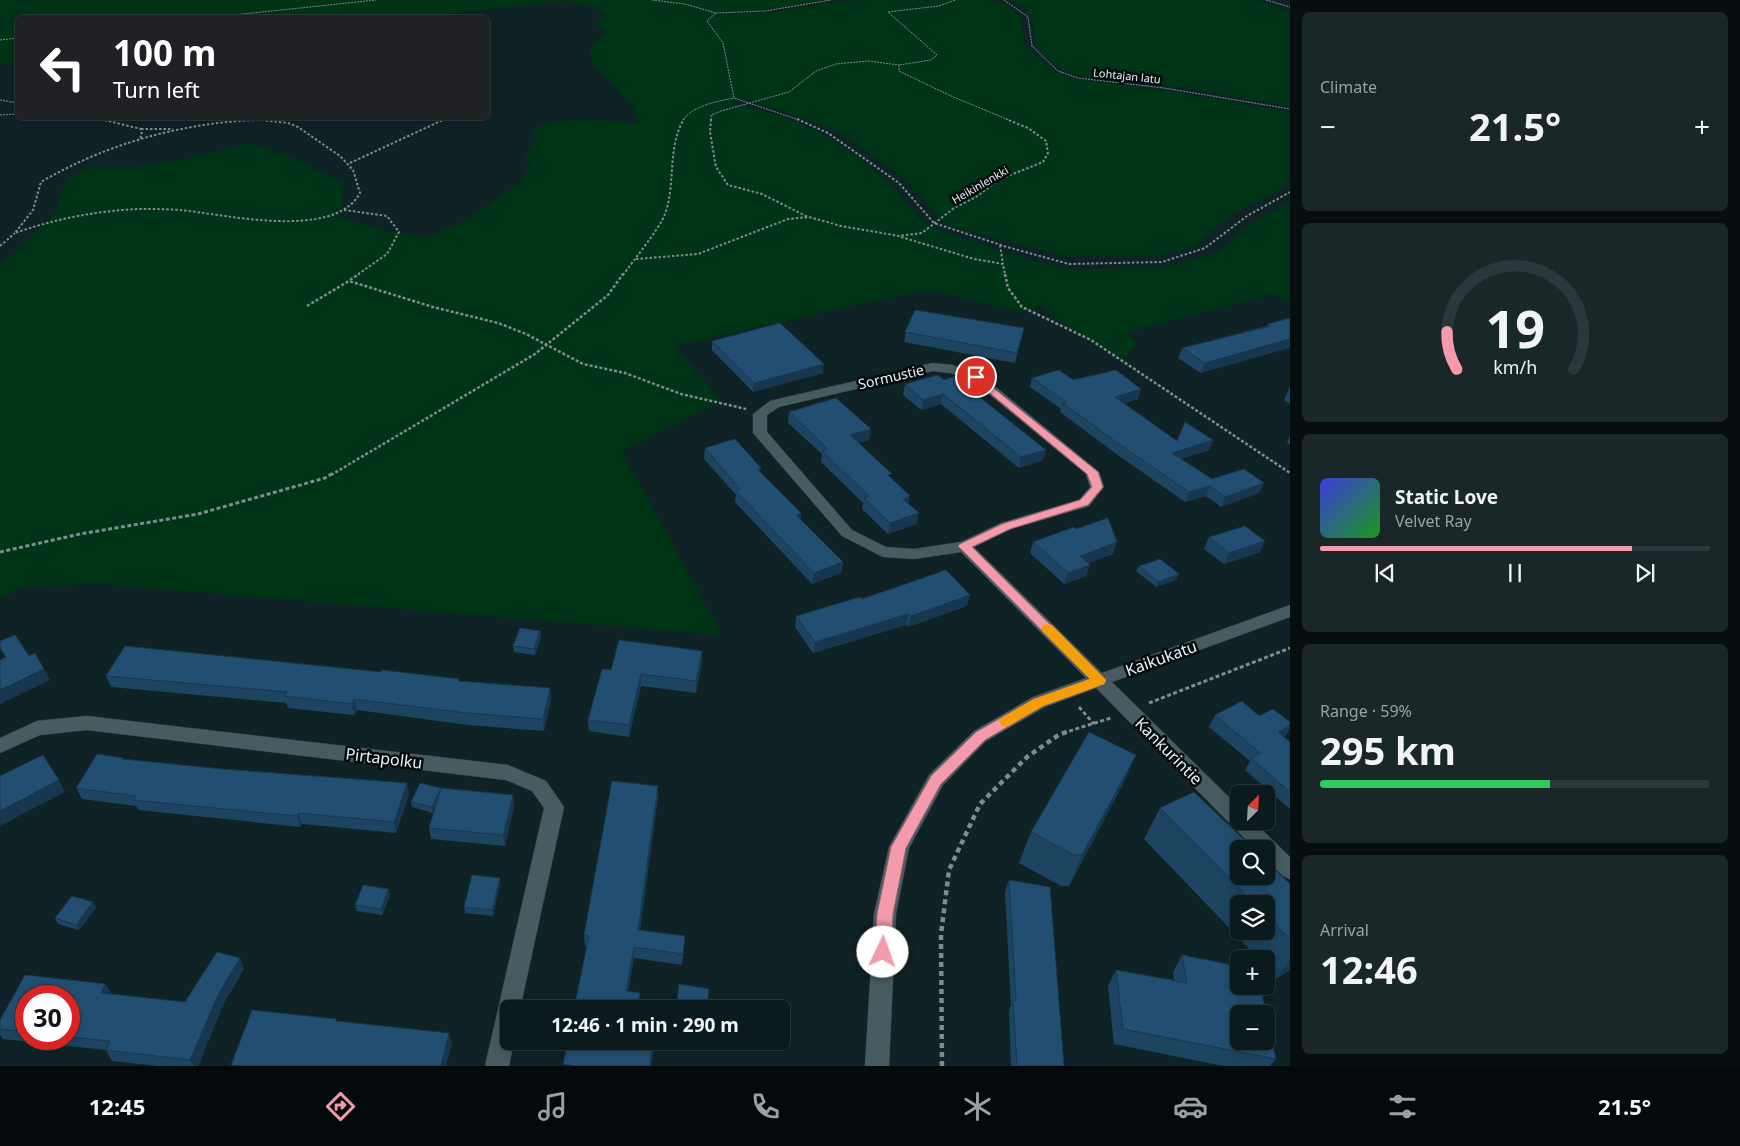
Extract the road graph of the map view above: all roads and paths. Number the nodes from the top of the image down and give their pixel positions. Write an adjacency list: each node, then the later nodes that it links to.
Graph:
1 (376, 0): 10 (path)
2 (652, 0): 9 (path)
3 (831, 0): 9 (path)
4 (955, 0): 13 (path)
5 (1004, 0): 18 (path, Lohtajan latu)
6 (1266, 0): 8 (path)
7 (1272, 0): 8 (path)
8 (1290, 6)
9 (716, 13): 14 (path)
10 (234, 15)
11 (15, 38): 12 (path)
12 (0, 40)
13 (899, 65): 17 (path); 32 (path, Heikinlenkki)
14 (734, 98): 17 (path); 37 (path)
15 (0, 100): 16 (path)
16 (15, 102)
17 (747, 102): 31 (path); 32 (path)
18 (1290, 109)
19 (15, 114): 20 (path)
20 (0, 115)
21 (104, 120): 26 (path)
22 (248, 120): 25 (path)
23 (263, 120): 28 (path)
24 (443, 120): 28 (path)
25 (184, 128): 26 (path); 27 (path)
26 (141, 129): 27 (path)
27 (138, 141): 33 (path)
28 (350, 163): 30 (path)
29 (1290, 192): 35 (path)
30 (344, 210): 33 (path); 39 (path)
31 (809, 217): 34 (path); 37 (path)
32 (934, 223): 34 (path); 35 (path)
33 (15, 233): 36 (path)
34 (899, 236): 38 (path)
35 (1000, 245): 38 (path)
36 (0, 246)
37 (635, 259): 41 (path)
38 (1002, 264): 43 (path)
39 (349, 281): 40 (path); 41 (path)
40 (307, 306)
41 (545, 345): 42 (path); 45 (path)
42 (760, 414): 44 (street, Sormustie); 44 (street, Sormustie)
43 (1290, 473)
44 (964, 546): 48 (street, Kankurintie)
45 (0, 552)
46 (1290, 611): 48 (street, Kaikukatu)
47 (1290, 648): 49 (path)
48 (1100, 680): 49 (street, Kankurintie); 57 (street, Kaikukatu)
49 (1128, 711): 51 (street, Kankurintie); 58 (path)
50 (0, 746): 54 (street, Pirtapolku)
51 (1230, 810)
52 (1250, 830): 53 (street, Kankurintie)
53 (1290, 870)
54 (511, 1000)
55 (500, 1050): 56 (street, Pirtapolku)
56 (497, 1066)
57 (877, 1066)
58 (942, 1066)

